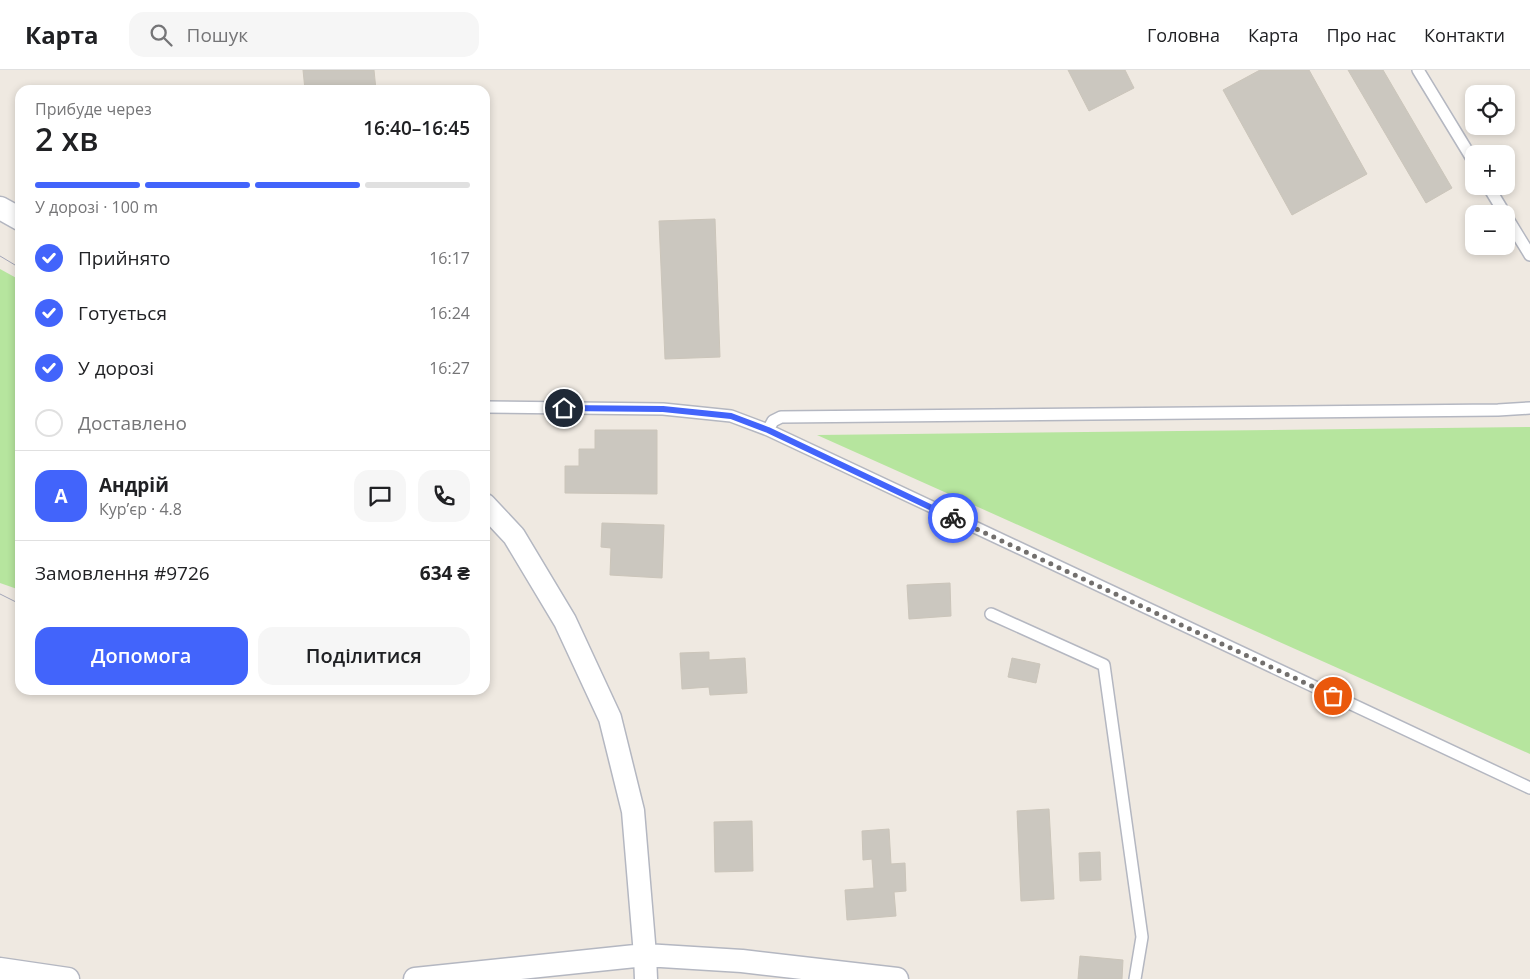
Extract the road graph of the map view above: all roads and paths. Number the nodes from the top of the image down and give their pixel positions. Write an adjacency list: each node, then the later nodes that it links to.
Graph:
1 (1418, 70): 2 (lane)
2 (1465, 147)
3 (0, 208): 4 (street)
4 (15, 216)
5 (1515, 230): 6 (lane)
6 (1530, 255)
7 (490, 407): 9 (lane)
8 (1530, 408): 9 (lane)
9 (768, 430): 12 (lane)
10 (490, 510): 13 (street)
11 (991, 614): 19 (lane)
12 (1530, 788)
13 (646, 955): 16 (street); 17 (street); 18 (street)
14 (0, 969): 15 (street)
15 (68, 979)
16 (415, 979)
17 (646, 979)
18 (897, 979)
19 (1135, 979)

